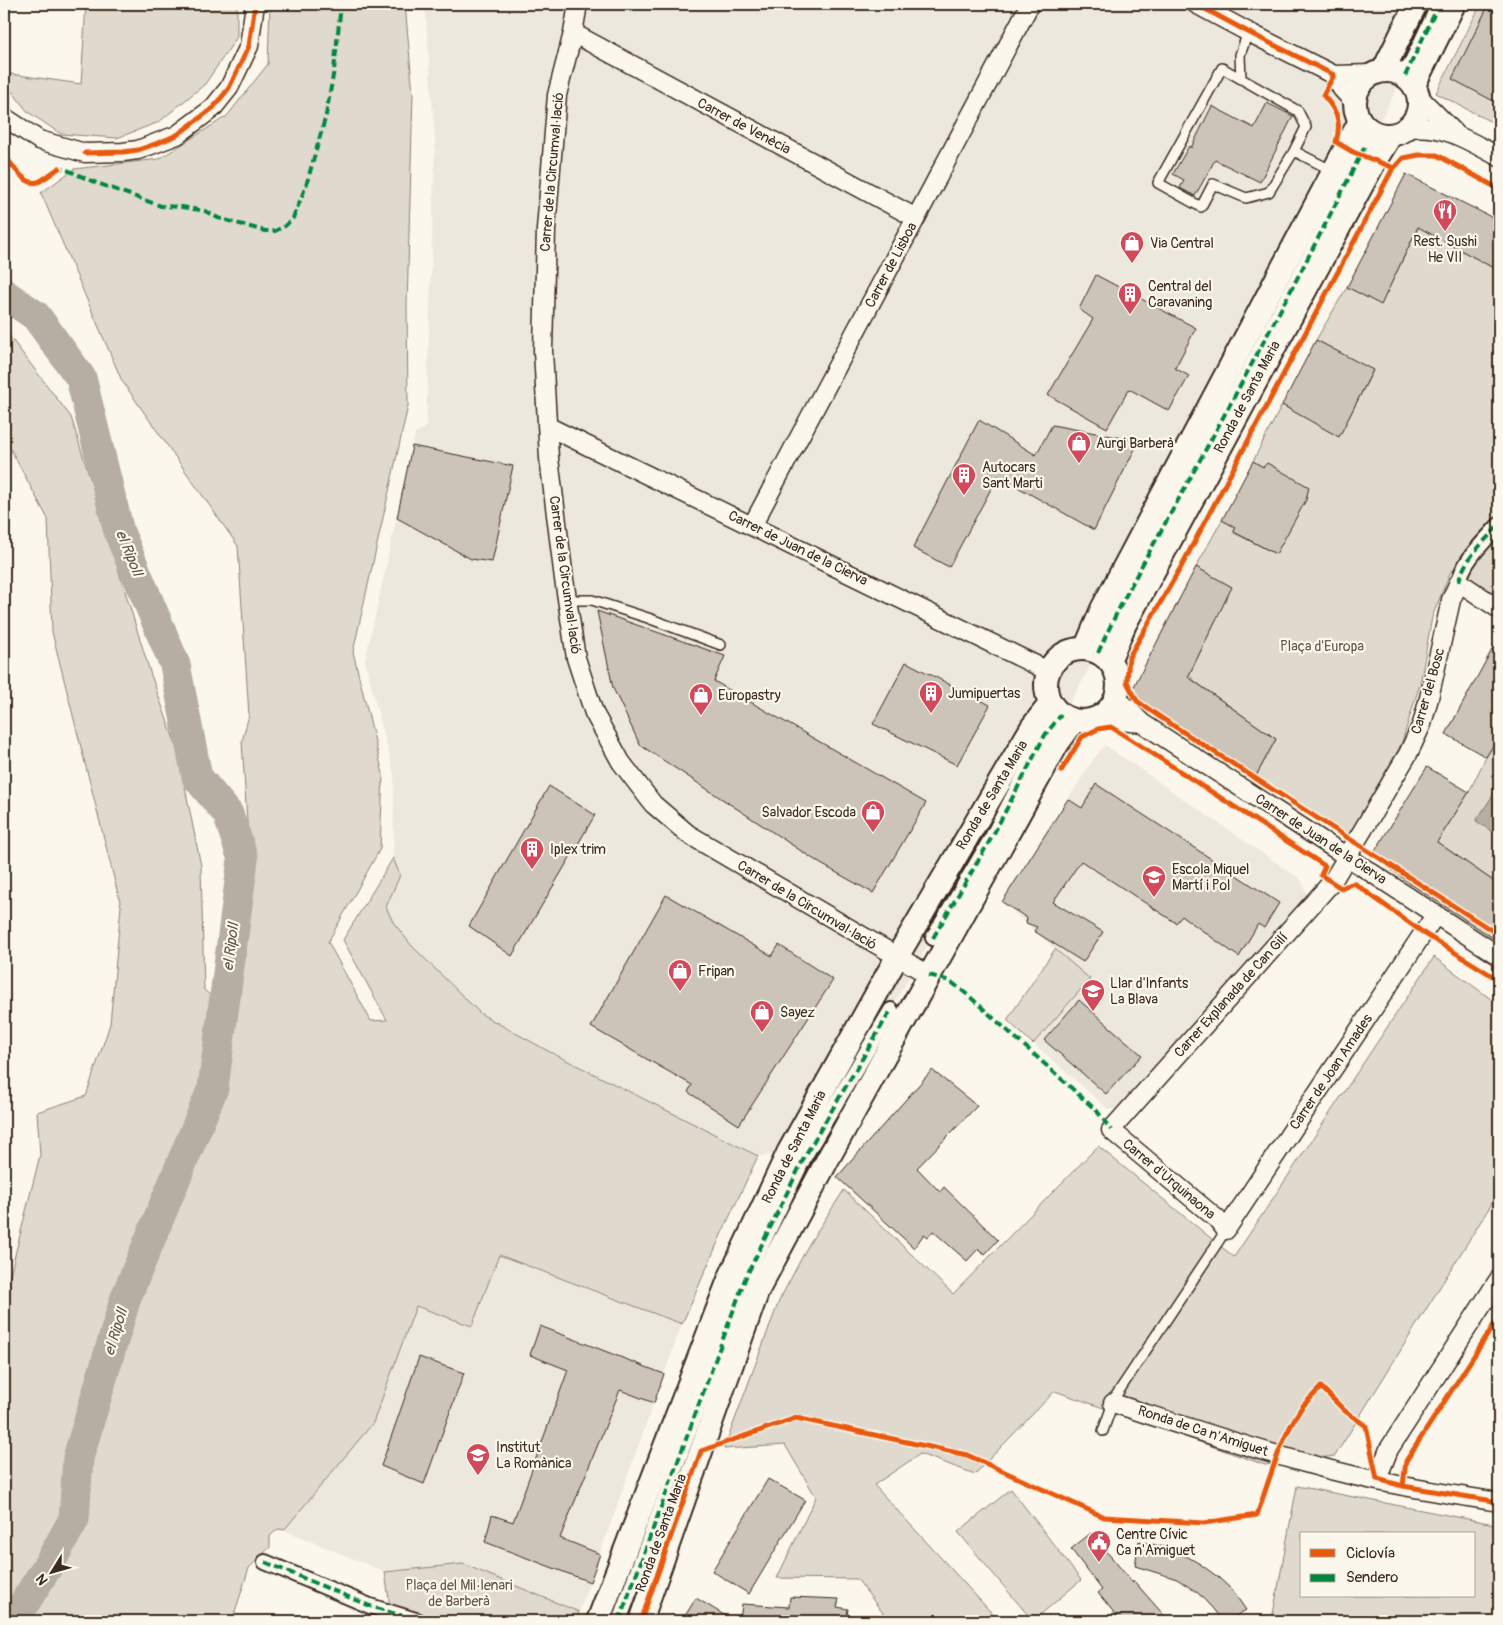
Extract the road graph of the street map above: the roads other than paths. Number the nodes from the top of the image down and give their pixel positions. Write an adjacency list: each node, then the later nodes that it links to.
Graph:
1 (254, 4): 14 (street)
2 (578, 4): 9 (street, Carrer de la Circumval·lació)
3 (1030, 4): 21 (street, Carrer de Lisboa)
4 (1196, 4): 8 (street)
5 (1416, 4): 12 (street)
6 (1439, 4): 12 (street)
7 (1454, 4): 12 (street)
8 (1248, 32): 10 (street); 11 (lane)
9 (573, 34): 21 (street, Carrer de Venècia); 22 (street, Carrer de la Circumval·lació)
10 (1334, 75): 12 (street); 13 (street)
11 (1241, 79): 18 (lane); 18 (lane)
12 (1398, 80): 13 (street); 15 (street); 16 (street)
13 (1357, 112): 15 (street); 20 (street)
14 (4, 117)
15 (1399, 132): 16 (street); 29 (street, Ronda de Santa Maria)
16 (1455, 133): 19 (street)
17 (1366, 144): 29 (street, Ronda de Santa Maria)
18 (1294, 151): 20 (lane)
19 (1499, 157)
20 (1333, 171): 29 (street)
21 (916, 218): 24 (street, Carrer de Lisboa)
22 (547, 426): 24 (street, Carrer de Juan de la Cierva); 26 (street, Carrer de la Circumval·lació)
23 (1499, 525): 25 (street, Carrer del Bosc)
24 (752, 526): 30 (street, Carrer de Juan de la Cierva)
25 (1459, 582): 27 (street); 34 (street, Carrer del Bosc)
26 (567, 600): 28 (lane); 38 (street, Carrer de la Circumval·lació)
27 (1499, 609)
28 (720, 645)
29 (1097, 654): 30 (street); 31 (street)
30 (1048, 671): 32 (street)
31 (1116, 697): 32 (street); 33 (street, Carrer de Juan de la Cierva)
32 (1070, 715): 33 (street, Carrer de Juan de la Cierva); 36 (street, Ronda de Santa Maria); 38 (street, Ronda de Santa Maria); 39 (street, Ronda de Santa Maria)
33 (1142, 723): 34 (street, Carrer de Juan de la Cierva)
34 (1348, 856): 35 (street, Carrer de Juan de la Cierva); 41 (street, Carrer Explanada de Can Gilí)
35 (1436, 914): 37 (street, Carrer de Juan de la Cierva); 42 (street, Carrer de Joan Amades)
36 (933, 938)
37 (1499, 956)
38 (897, 957): 39 (street, Carrer de la Circumval·lació); 50 (street, Ronda de Santa Maria)
39 (929, 975): 52 (street, Ronda de Santa Maria)
40 (891, 1010): 51 (street, Ronda de Santa Maria)
41 (1111, 1130): 42 (street, Carrer d'Urquinaona)
42 (1226, 1230): 44 (lane)
43 (1499, 1279): 46 (street)
44 (1113, 1403): 45 (lane); 46 (street, Ronda de Ca n'Amiguet)
45 (1103, 1431)
46 (1377, 1480): 47 (street, Ronda de Ca n'Amiguet)
47 (1499, 1502)
48 (265, 1562): 49 (street)
49 (419, 1621)
50 (598, 1621)
51 (619, 1621)
52 (641, 1621)

